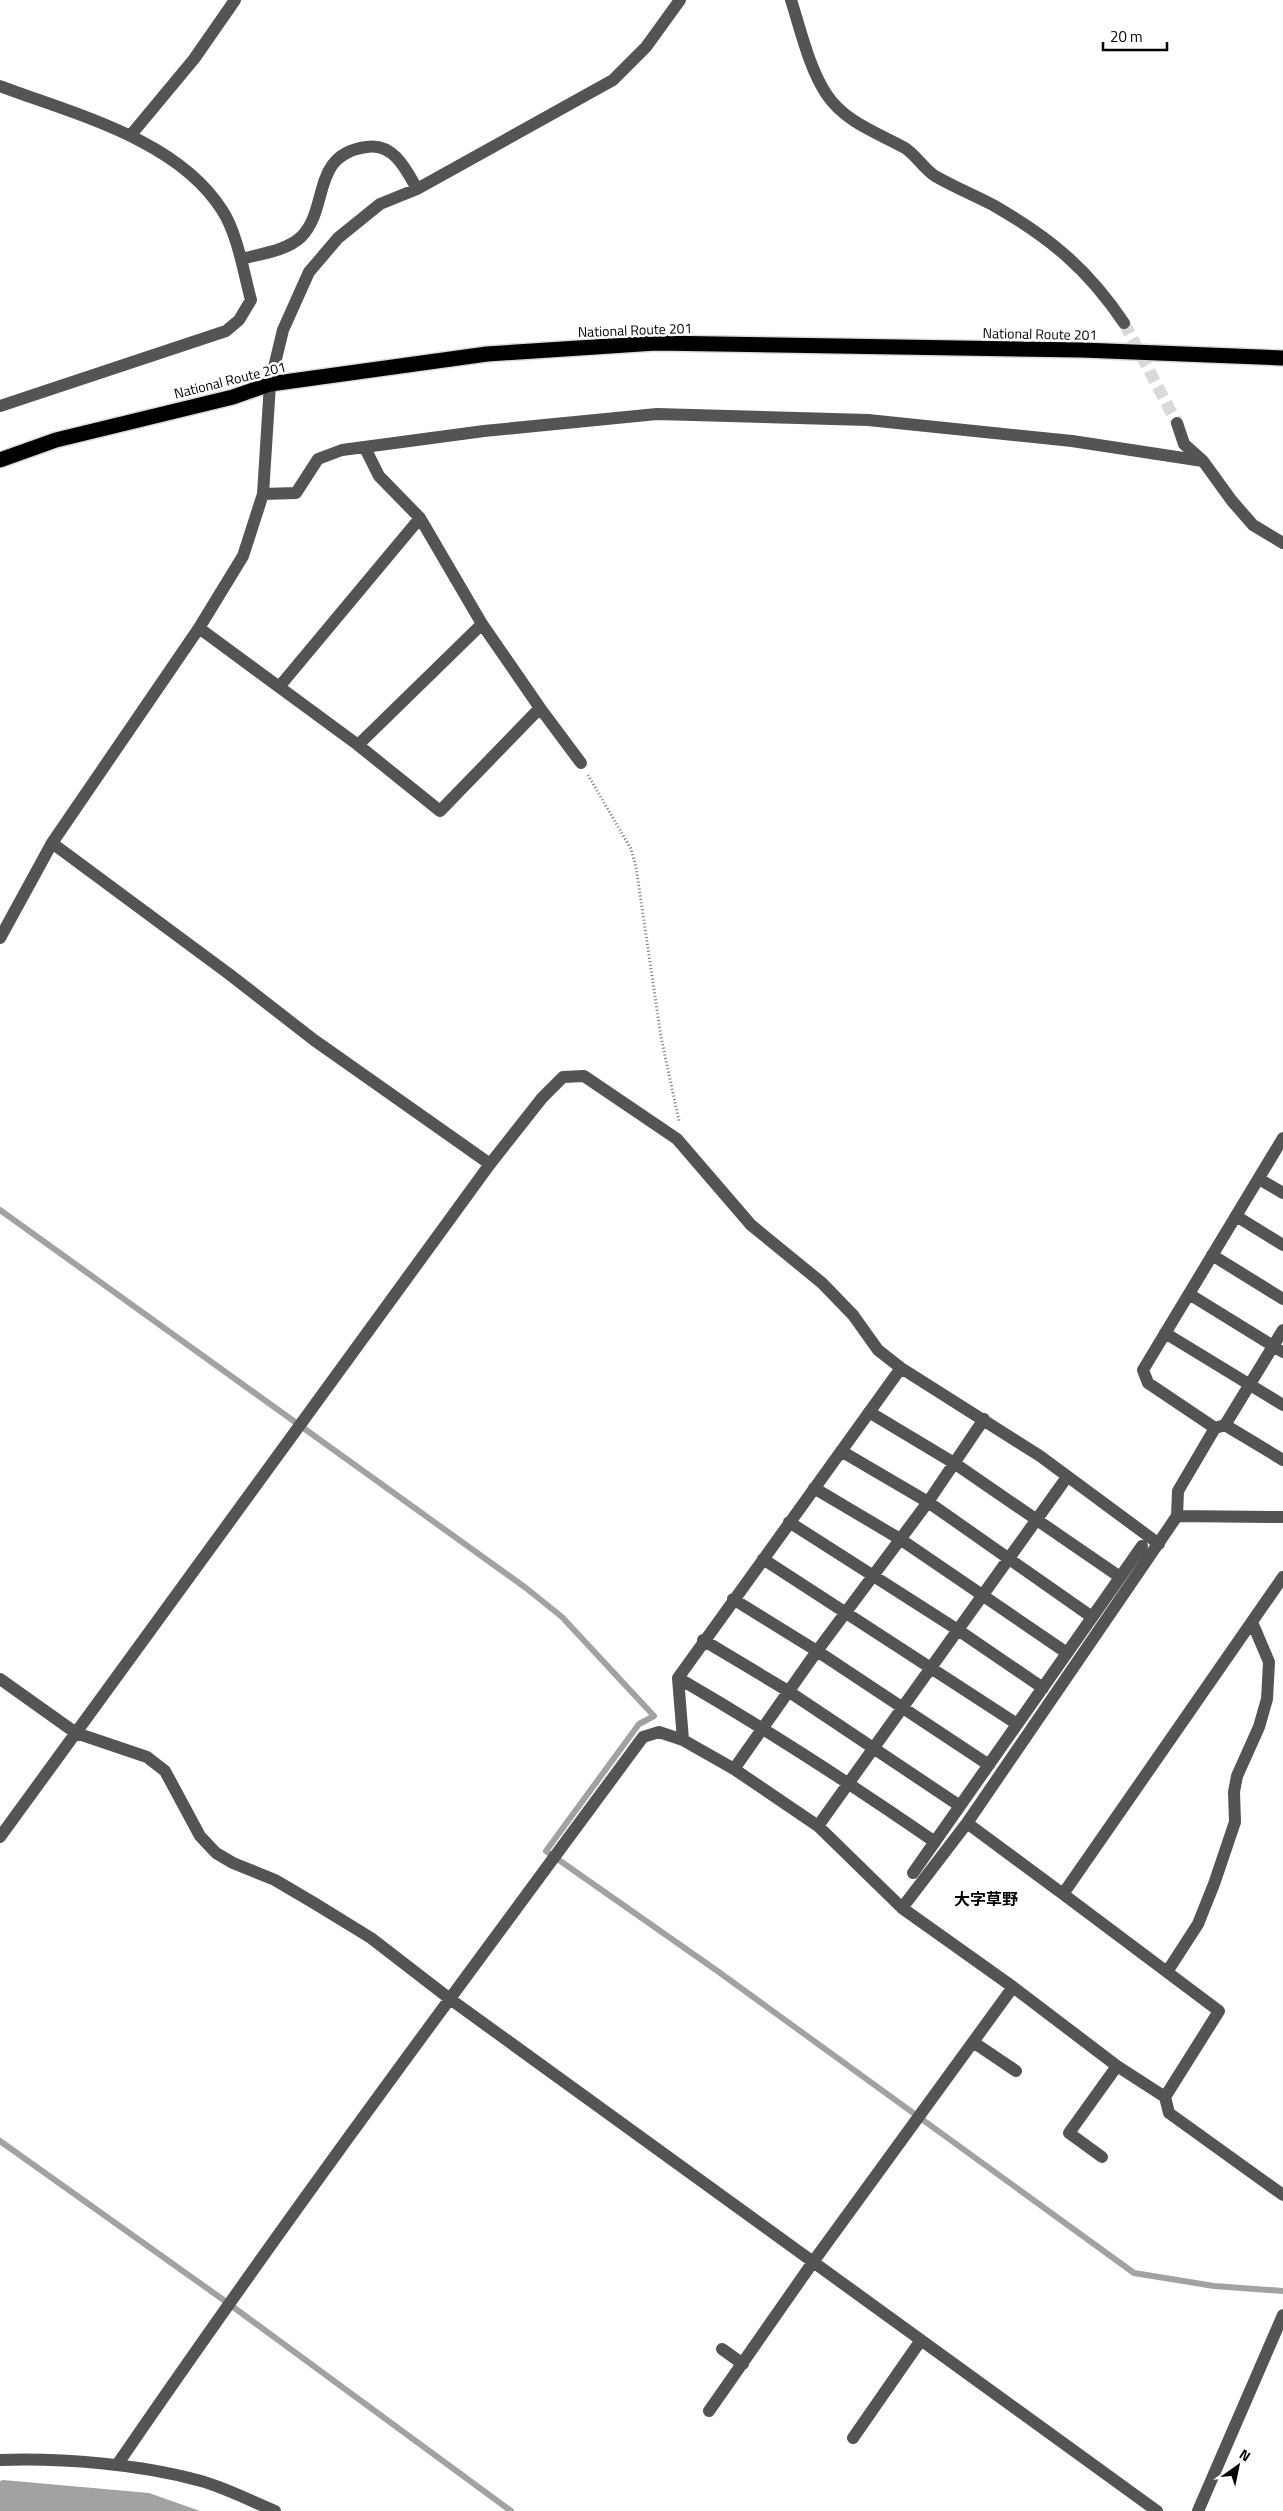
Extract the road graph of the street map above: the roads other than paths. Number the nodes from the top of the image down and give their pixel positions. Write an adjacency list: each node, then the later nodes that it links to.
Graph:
1 (235, 0): 5 (street)
2 (680, 0): 6 (street)
3 (791, 0): 8 (street)
4 (0, 86): 5 (street)
5 (130, 136): 7 (street)
6 (417, 189): 7 (street); 10 (street)
7 (241, 259): 11 (street)
8 (1124, 323)
9 (1283, 358): 10 (highway, National Route 201)
10 (270, 384): 14 (highway, National Route 201); 16 (street)
11 (0, 406)
12 (1177, 423): 15 (street)
13 (365, 448): 15 (street); 16 (street); 17 (street)
14 (0, 460)
15 (1203, 461): 18 (street)
16 (264, 494): 20 (street)
17 (420, 518): 19 (street); 21 (street)
18 (1283, 543)
19 (482, 624): 22 (street); 23 (street)
20 (199, 628): 21 (street); 25 (street)
21 (279, 687): 23 (street)
22 (540, 708): 23 (street); 24 (street)
23 (358, 745)
24 (581, 763)
25 (52, 843): 26 (street); 28 (street)
26 (0, 938)
27 (1283, 1138): 29 (street)
28 (490, 1164): 39 (street); 80 (street)
29 (1259, 1178): 30 (street); 31 (street)
30 (1283, 1193)
31 (1236, 1216): 32 (street); 33 (street)
32 (1283, 1245)
33 (1212, 1255): 34 (street); 35 (street)
34 (1189, 1294): 37 (street); 38 (street)
35 (1283, 1298)
36 (1283, 1330): 38 (street)
37 (1165, 1333): 40 (street); 44 (street)
38 (1278, 1349): 40 (street)
39 (902, 1368): 42 (street); 43 (street)
40 (1250, 1385): 41 (street); 44 (street)
41 (1283, 1406)
42 (869, 1412): 45 (street); 47 (street)
43 (984, 1419): 47 (street); 48 (street)
44 (1220, 1426): 46 (street); 51 (street)
45 (841, 1451): 49 (street); 50 (street)
46 (1283, 1460)
47 (954, 1463): 50 (street); 53 (street)
48 (1067, 1477): 53 (street); 56 (street)
49 (814, 1488): 54 (street); 55 (street)
50 (928, 1502): 55 (street); 59 (street)
51 (1177, 1516): 52 (street); 56 (street)
52 (1283, 1516)
53 (1037, 1519): 59 (street); 62 (street)
54 (789, 1522): 58 (street); 60 (street)
55 (900, 1539): 60 (street); 63 (street)
56 (1159, 1544): 87 (street)
57 (1142, 1546): 62 (street)
58 (763, 1558): 64 (street); 65 (street)
59 (1009, 1559): 63 (street); 66 (street)
60 (873, 1576): 65 (street); 68 (street)
61 (1283, 1576): 67 (street)
62 (1120, 1577): 66 (street)
63 (983, 1594): 68 (street); 71 (street)
64 (733, 1599): 69 (street); 70 (street)
65 (847, 1612): 70 (street); 72 (street)
66 (1092, 1617): 71 (street)
67 (1252, 1622): 92 (street); 94 (street)
68 (958, 1630): 72 (street); 75 (street)
69 (703, 1640): 74 (street); 76 (street)
70 (817, 1650): 76 (street); 77 (street)
71 (1067, 1653): 75 (street)
72 (932, 1667): 77 (street); 78 (street)
73 (0, 1678): 80 (street)
74 (678, 1678): 79 (street); 81 (street)
75 (1043, 1688): 78 (street)
76 (788, 1691): 79 (street); 82 (street)
77 (903, 1707): 82 (street); 83 (street)
78 (1017, 1724): 83 (street)
79 (762, 1727): 84 (street); 85 (street)
80 (76, 1733): 89 (street); 96 (street)
81 (683, 1740): 84 (street); 96 (street)
82 (874, 1747): 85 (street); 86 (street)
83 (989, 1765): 86 (street)
84 (734, 1769): 88 (street)
85 (849, 1783): 88 (street); 90 (street)
86 (960, 1806): 90 (street)
87 (967, 1823): 92 (street); 93 (street)
88 (818, 1826): 93 (street)
89 (0, 1837)
90 (935, 1842): 91 (street)
91 (913, 1873)
92 (1063, 1894): 94 (street)
93 (902, 1908): 95 (street)
94 (1168, 1972): 100 (street)
95 (1013, 1987): 97 (street); 98 (street)
96 (450, 1999): 103 (street); 111 (street)
97 (973, 2042): 99 (street); 103 (street)
98 (1117, 2066): 100 (street); 101 (street)
99 (1016, 2071)
100 (1165, 2097): 102 (street)
101 (1102, 2157)
102 (1283, 2195)
103 (813, 2262): 105 (street); 107 (street)
104 (1283, 2315): 114 (street)
105 (921, 2340): 109 (street); 113 (street)
106 (722, 2349): 107 (street)
107 (743, 2364): 108 (street)
108 (709, 2411)
109 (853, 2438)
110 (0, 2460): 111 (street)
111 (117, 2465): 112 (street)
112 (275, 2511)
113 (1157, 2511)
114 (1198, 2511)

